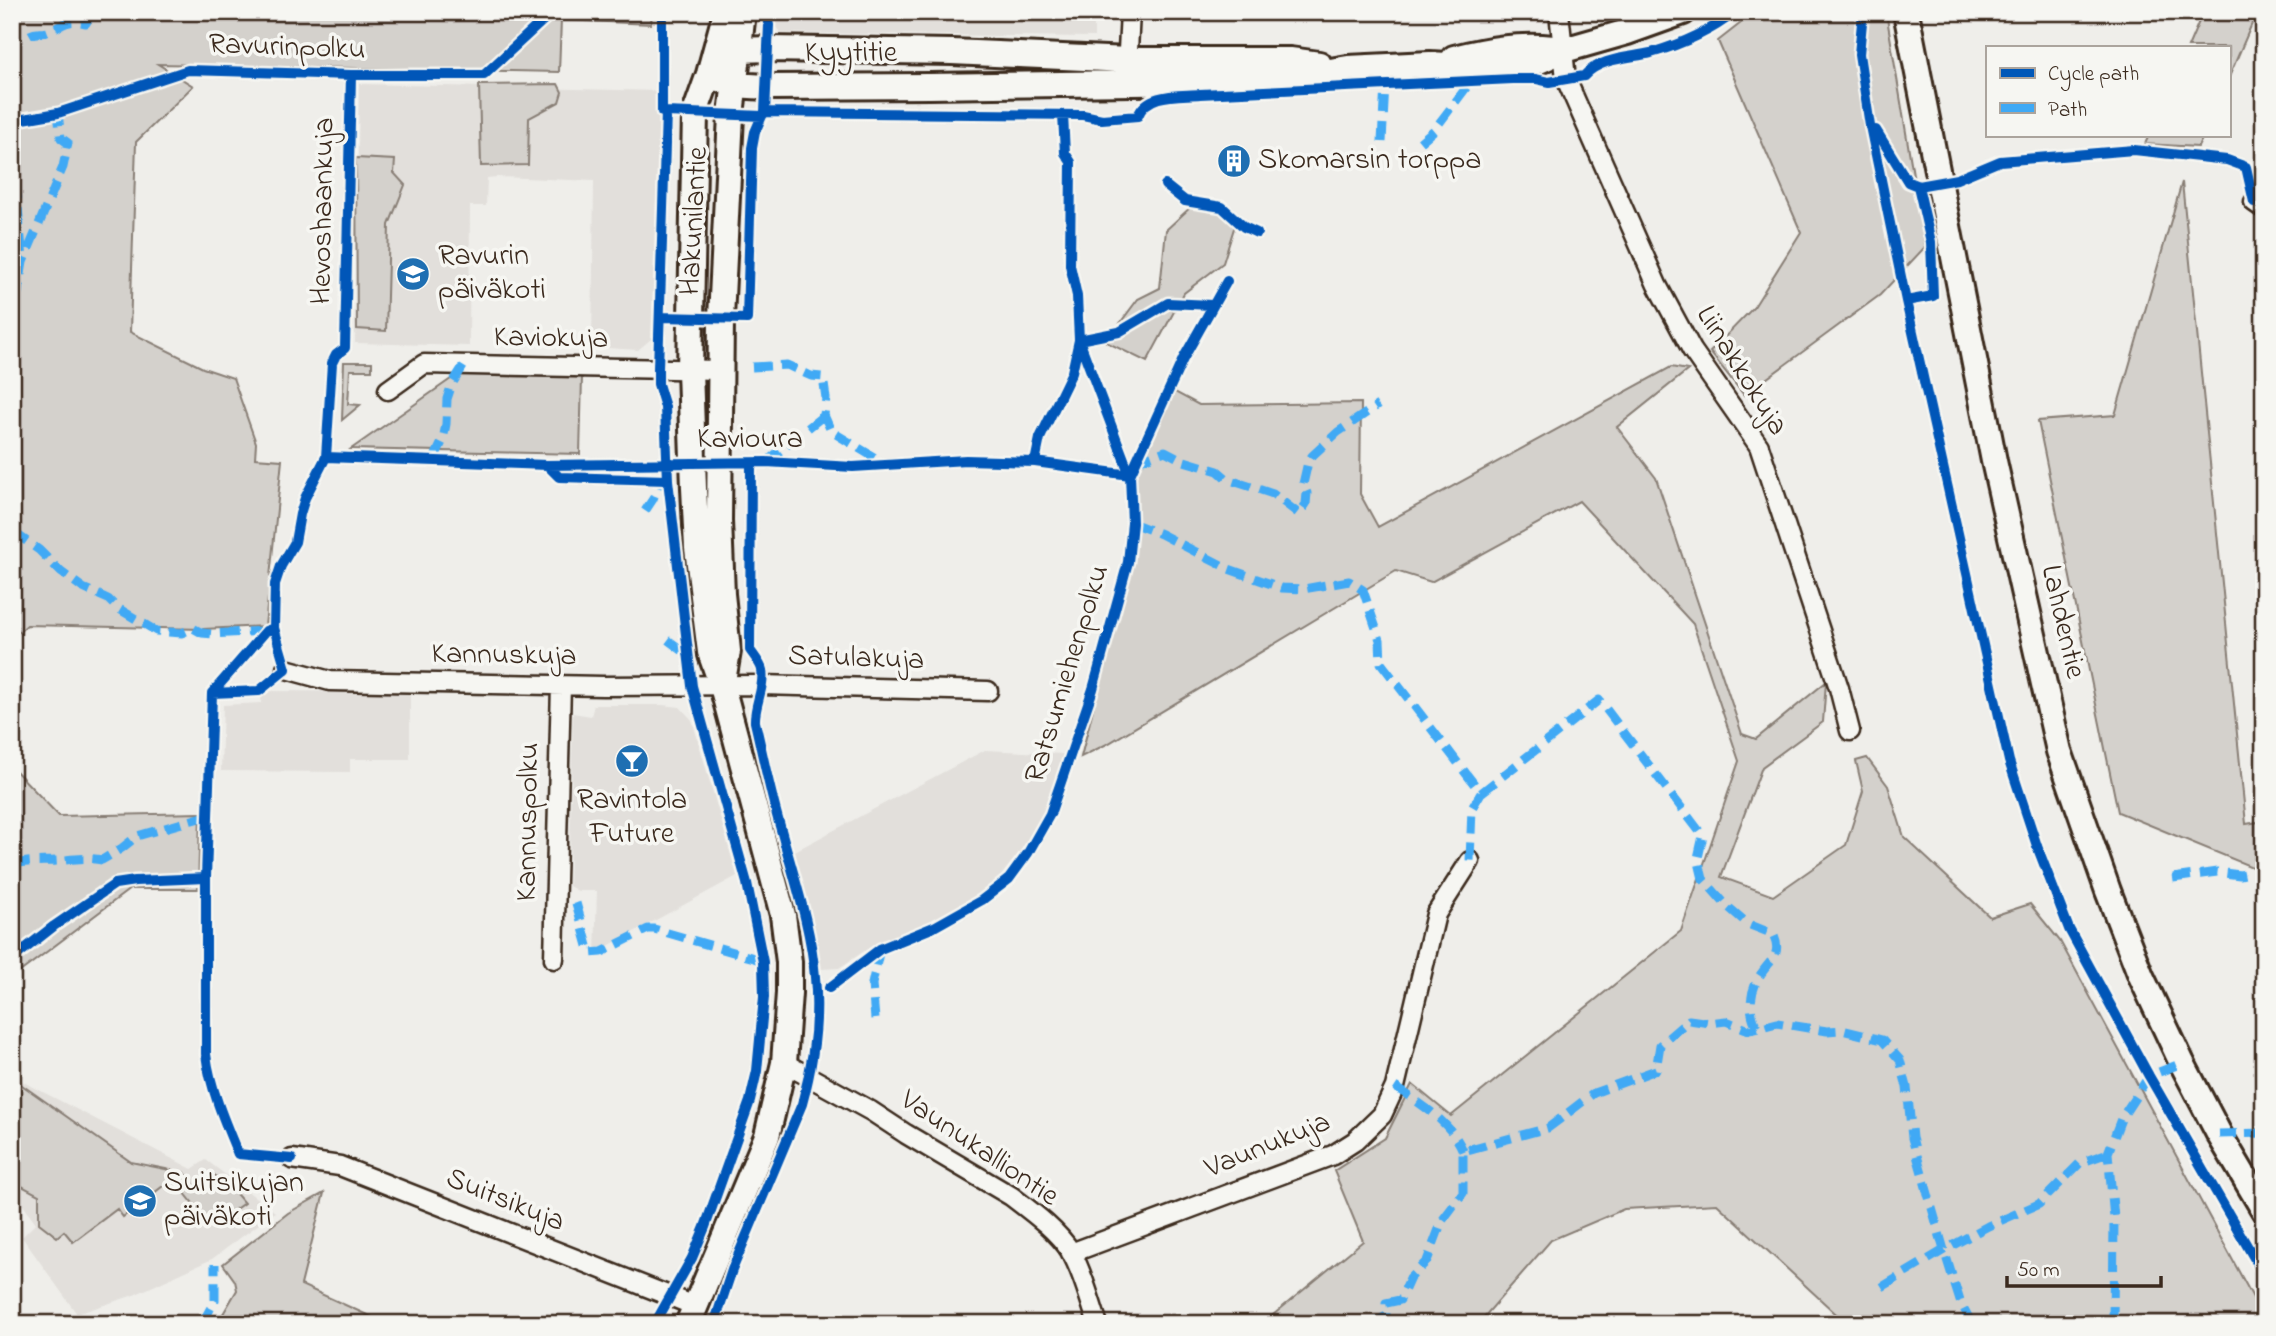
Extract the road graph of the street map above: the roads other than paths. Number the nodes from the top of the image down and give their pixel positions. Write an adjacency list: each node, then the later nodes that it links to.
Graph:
1 (726, 12): 10 (main road, Hakunilantie)
2 (743, 12): 7 (main road, Hakunilantie)
3 (1130, 12): 9 (street)
4 (1559, 12): 8 (street, Liinakkokuja)
5 (1684, 12): 8 (main road, Kyytitie)
6 (1906, 12): 24 (main road, Lahdentie)
7 (740, 50): 9 (main road, Kyytitie); 10 (main road); 11 (main road, Hakunilantie)
8 (1563, 50): 9 (main road, Kyytitie); 19 (street, Liinakkokuja)
9 (1127, 72): 11 (main road, Kyytitie)
10 (709, 74): 11 (main road, Kyytitie); 12 (main road, Hakunilantie)
11 (734, 85): 13 (main road, Hakunilantie)
12 (690, 370): 13 (street, Kaviokuja); 14 (street, Kaviokuja); 17 (main road, Hakunilantie)
13 (720, 370): 17 (main road, Hakunilantie)
14 (388, 390)
15 (286, 669): 16 (street, Kannuskuja)
16 (561, 685): 17 (street, Kannuskuja); 21 (street, Kannuspolku)
17 (722, 685): 18 (street, Satulakuja); 22 (main road, Hakunilantie)
18 (988, 691)
19 (1850, 731)
20 (1470, 861): 25 (street, Vaunukuja)
21 (554, 959)
22 (784, 1063): 25 (street, Vaunukalliontie); 26 (main road, Hakunilantie)
23 (292, 1159): 26 (street, Suitsikuja)
24 (2264, 1210)
25 (1071, 1253): 27 (street, Vaunukalliontie)
26 (691, 1315)
27 (1098, 1324)

